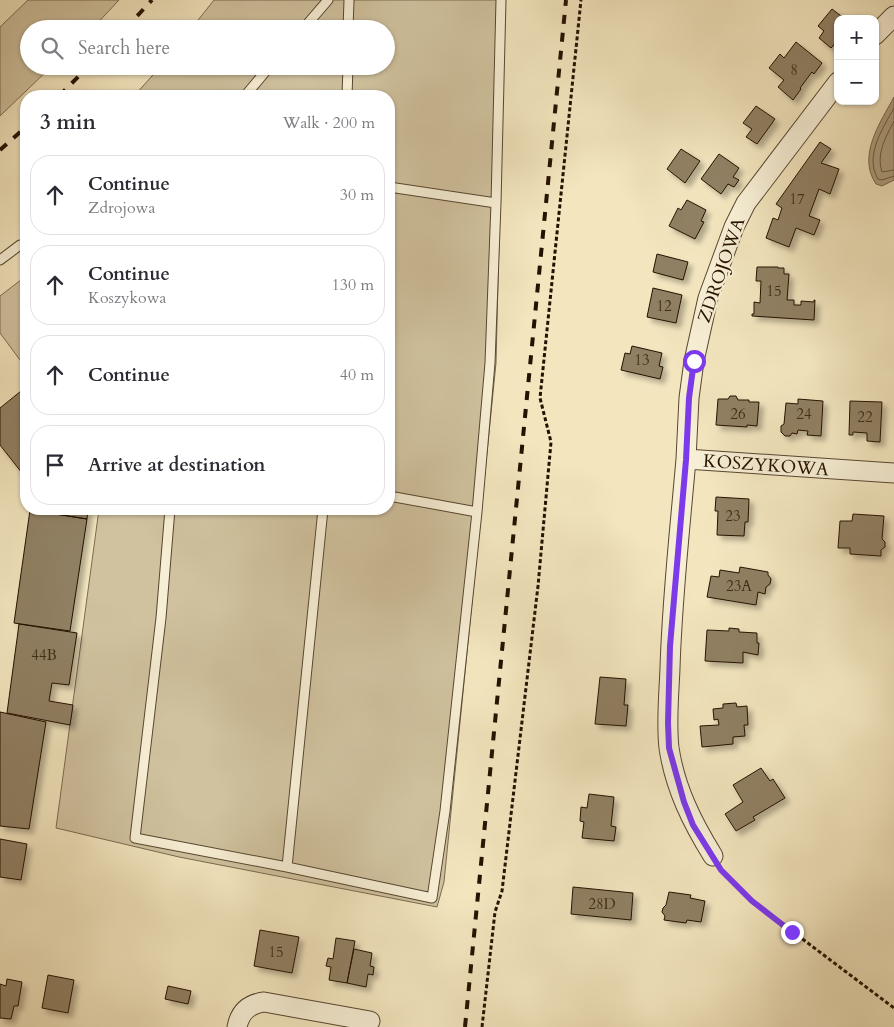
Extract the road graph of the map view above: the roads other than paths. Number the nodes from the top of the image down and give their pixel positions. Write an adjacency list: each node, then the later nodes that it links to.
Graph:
1 (328, 0): 5 (lane)
2 (349, 0): 6 (lane)
3 (501, 0): 14 (lane)
4 (894, 16): 7 (street)
5 (311, 20)
6 (348, 20)
7 (879, 31)
8 (262, 75): 11 (lane)
9 (348, 75): 12 (lane)
10 (834, 87): 17 (street, ZDROJOWA)
11 (250, 90)
12 (347, 90)
13 (395, 188): 14 (lane)
14 (496, 203): 20 (lane)
15 (20, 245): 16 (lane)
16 (0, 260)
17 (686, 460): 18 (street, KOSZYKOWA); 23 (street, KOSZYKOWA)
18 (894, 473)
19 (395, 497): 20 (lane)
20 (476, 512): 24 (lane)
21 (170, 515): 24 (lane)
22 (322, 515): 24 (lane)
23 (713, 856)
24 (287, 867)
25 (370, 1021): 26 (street)
26 (237, 1027)

